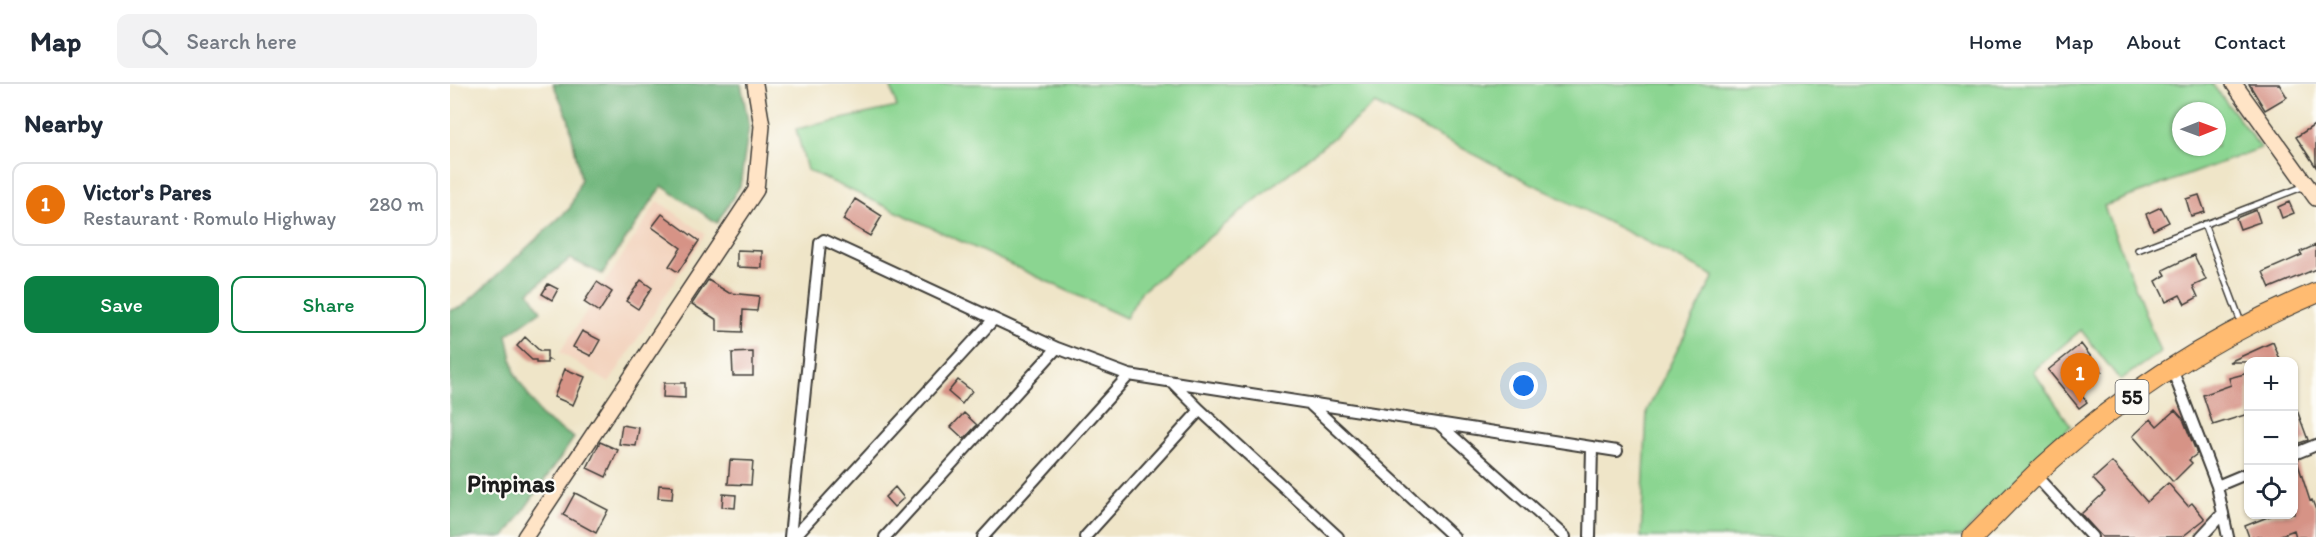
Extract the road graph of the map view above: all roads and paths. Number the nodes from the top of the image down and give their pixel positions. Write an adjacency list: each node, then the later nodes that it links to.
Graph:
1 (754, 84): 24 (street)
2 (2234, 84): 3 (street)
3 (2312, 190): 4 (lane)
4 (2204, 224): 5 (lane); 8 (lane)
5 (2138, 250)
6 (2316, 293): 8 (highway, 55)
7 (994, 320): 9 (street); 25 (street); 25 (street)
8 (2243, 326): 10 (highway, 55)
9 (1057, 348): 11 (street); 26 (street)
10 (2172, 369): 20 (highway, 55); 22 (street)
11 (1129, 375): 12 (street); 27 (street)
12 (1173, 383): 13 (street); 14 (street)
13 (1310, 404): 15 (street); 30 (street)
14 (1200, 410): 28 (street); 29 (street)
15 (1438, 423): 17 (street); 31 (street)
16 (2316, 445): 19 (street)
17 (1592, 447): 18 (street); 32 (street)
18 (1617, 451)
19 (2298, 452)
20 (2035, 475): 33 (highway, 55); 34 (street)
21 (2244, 475): 22 (street)
22 (2217, 486): 23 (street)
23 (2223, 513): 35 (street); 36 (street)
24 (525, 537)
25 (792, 537)
26 (885, 537)
27 (983, 537)
28 (1085, 537)
29 (1338, 537)
30 (1454, 537)
31 (1565, 537)
32 (1590, 537)
33 (1973, 537)
34 (2092, 537)
35 (2201, 537)
36 (2228, 537)

